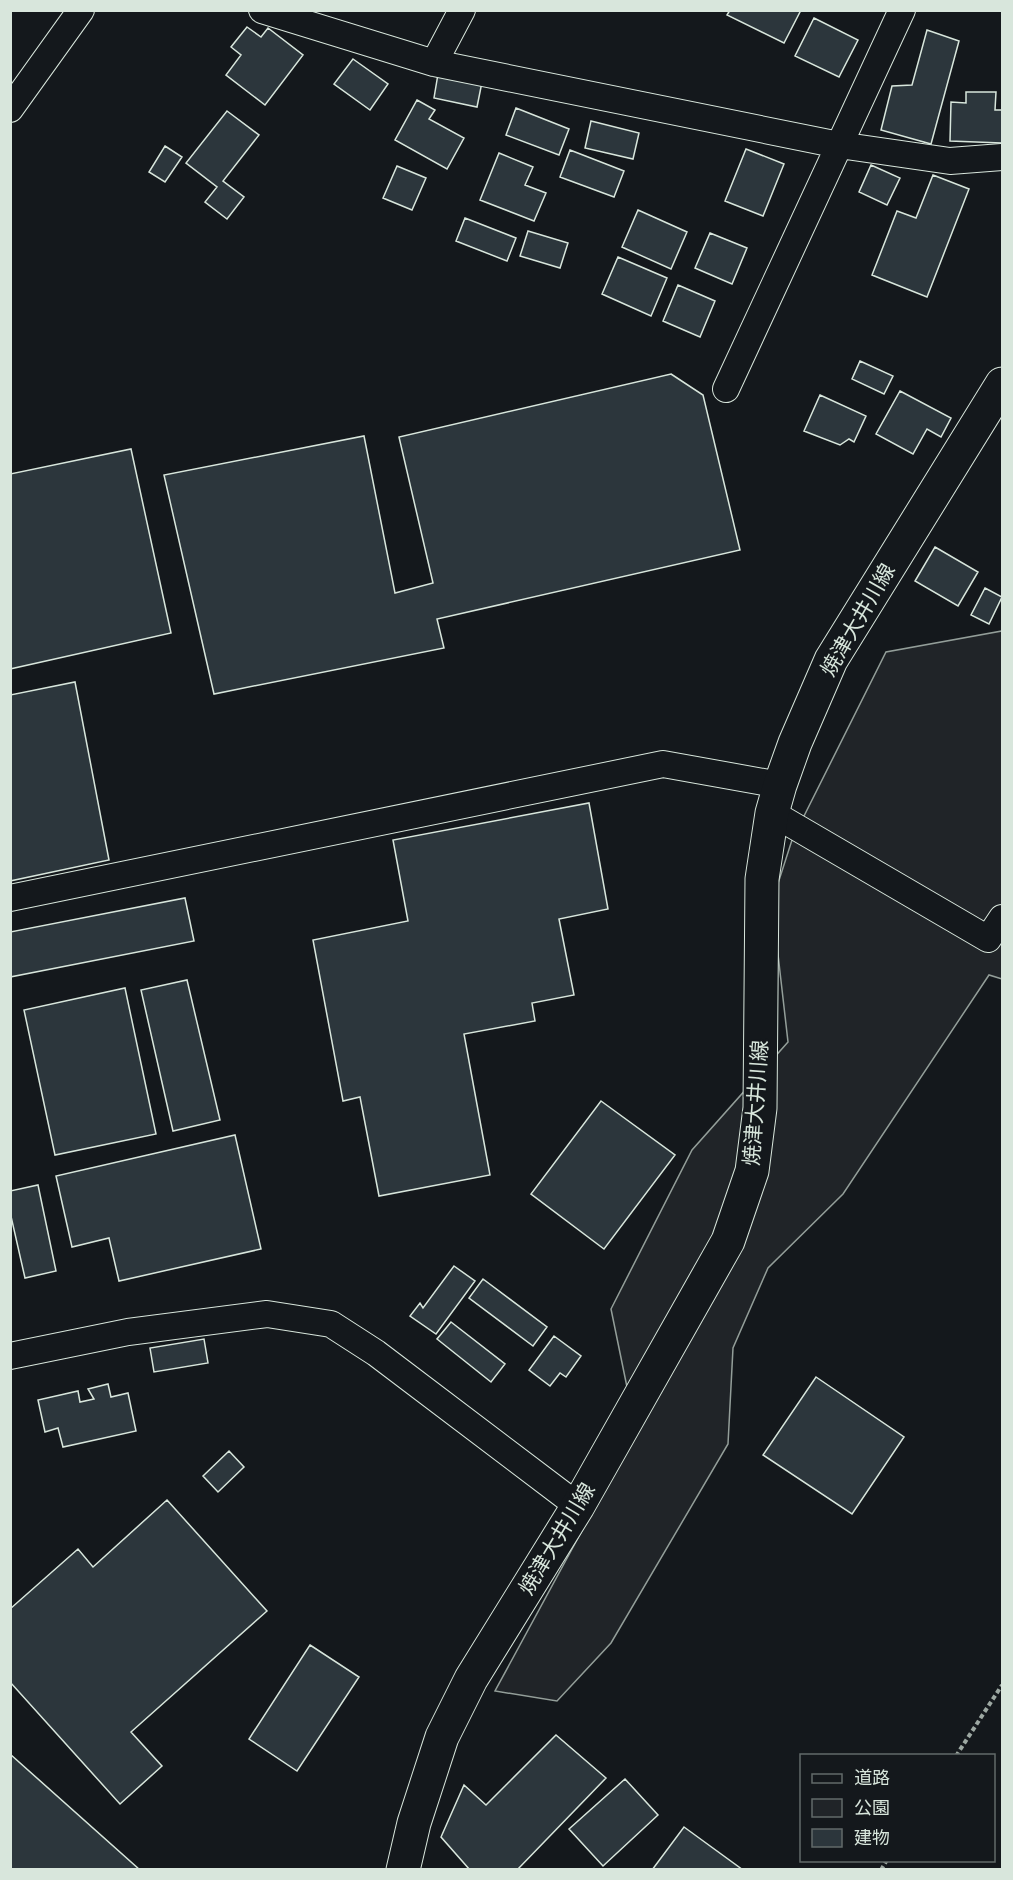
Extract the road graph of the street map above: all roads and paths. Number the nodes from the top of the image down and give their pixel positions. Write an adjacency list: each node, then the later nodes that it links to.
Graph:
1 (81, 10): 6 (street)
2 (262, 10): 5 (street)
3 (462, 10): 5 (street)
4 (902, 10): 7 (street)
5 (434, 63): 7 (street)
6 (10, 109)
7 (839, 145): 8 (street); 10 (street)
8 (1002, 157)
9 (1002, 384): 11 (main road, 焼津大井川線)
10 (726, 389)
11 (776, 799): 12 (street); 13 (street); 15 (main road, 焼津大井川線)
12 (10, 898)
13 (1002, 918)
14 (12, 1348): 15 (street)
15 (578, 1506): 18 (main road, 焼津大井川線)
16 (1002, 1685): 17 (path)
17 (957, 1754)
18 (403, 1869)

